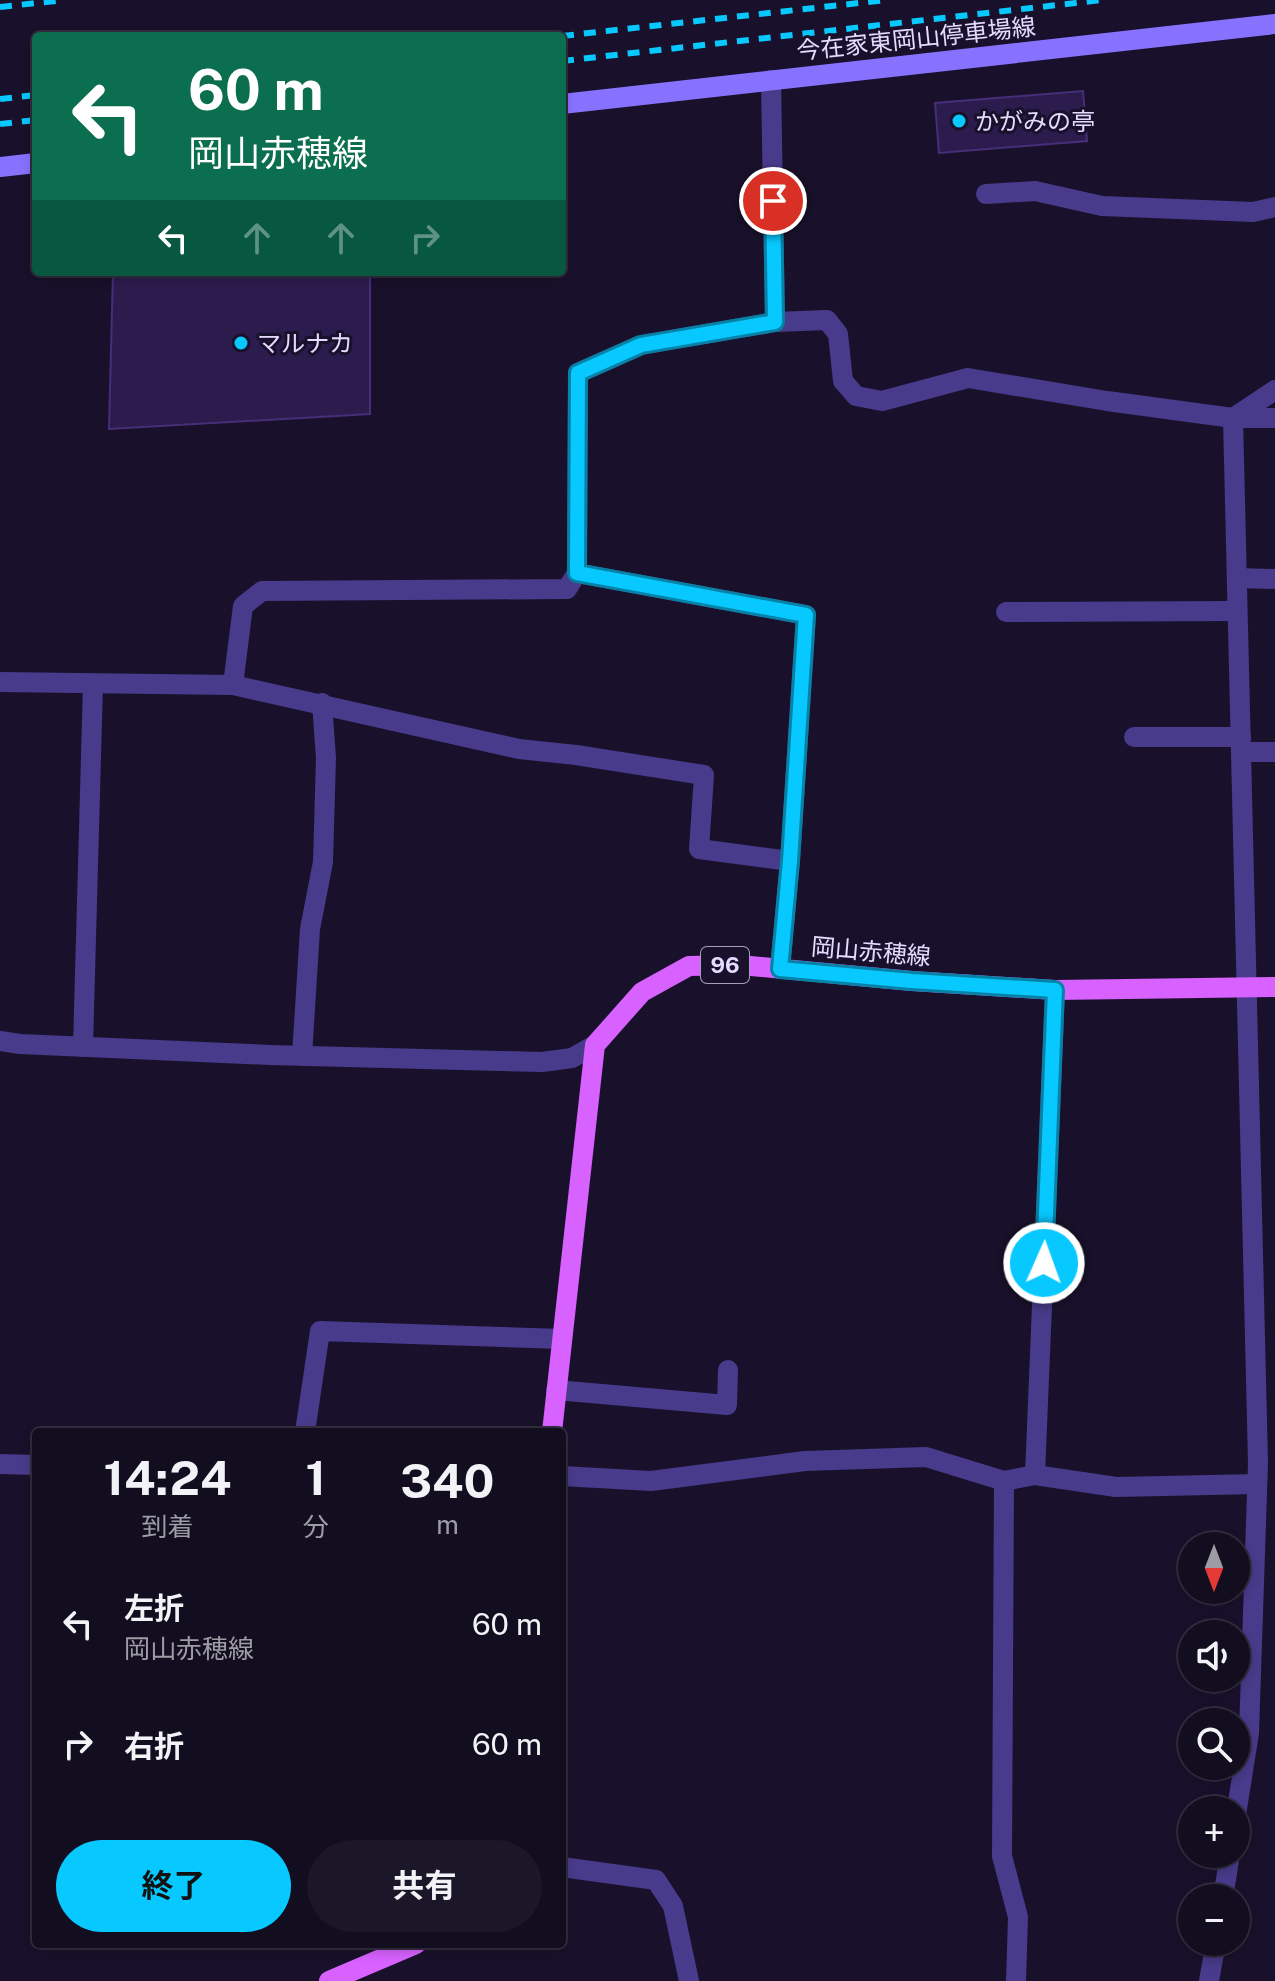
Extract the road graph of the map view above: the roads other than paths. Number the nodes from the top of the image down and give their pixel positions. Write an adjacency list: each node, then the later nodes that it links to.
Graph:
1 (1275, 24): 2 (main road, 今在家東岡山停車場線)
2 (771, 80): 3 (main road, 今在家東岡山停車場線); 8 (street)
3 (566, 104)
4 (32, 163): 5 (main road)
5 (0, 167)
6 (986, 194): 7 (street)
7 (1275, 207)
8 (775, 322): 10 (street); 12 (street)
9 (1275, 390): 10 (street)
10 (1233, 418): 11 (street); 13 (street)
11 (1275, 418)
12 (577, 573): 19 (street); 24 (street)
13 (1237, 578): 14 (street); 15 (street)
14 (1275, 579)
15 (1237, 611): 16 (street); 22 (street)
16 (1006, 612)
17 (0, 682): 18 (street)
18 (93, 684): 19 (street); 31 (street)
19 (233, 685): 20 (street)
20 (322, 703): 24 (street); 32 (street)
21 (1134, 737): 22 (street)
22 (1241, 744): 23 (street); 26 (street)
23 (1275, 752)
24 (790, 861): 25 (street)
25 (780, 969): 28 (main road, 岡山赤穂線 / 96); 30 (main road, 岡山赤穂線 / 96)
26 (1247, 986): 27 (main road, 岡山赤穂線 / 96); 28 (main road, 岡山赤穂線 / 96); 40 (street)
27 (1275, 987)
28 (1055, 990): 41 (street)
29 (0, 1041): 31 (street)
30 (595, 1045): 32 (street); 33 (main road)
31 (83, 1047): 32 (street)
32 (302, 1056)
33 (562, 1339): 35 (main road); 36 (street)
34 (728, 1370): 35 (street)
35 (556, 1390): 37 (main road)
36 (306, 1428)
37 (552, 1428)
38 (0, 1464): 39 (street)
39 (32, 1465)
40 (1263, 1470): 41 (street); 44 (street)
41 (1035, 1475): 43 (street)
42 (566, 1476): 43 (street)
43 (1004, 1481): 50 (street)
44 (1239, 1796)
45 (566, 1868): 49 (street)
46 (407, 1948): 48 (main road)
47 (1213, 1956): 51 (street)
48 (329, 1981)
49 (689, 1981)
50 (1016, 1981)
51 (1209, 1981)

